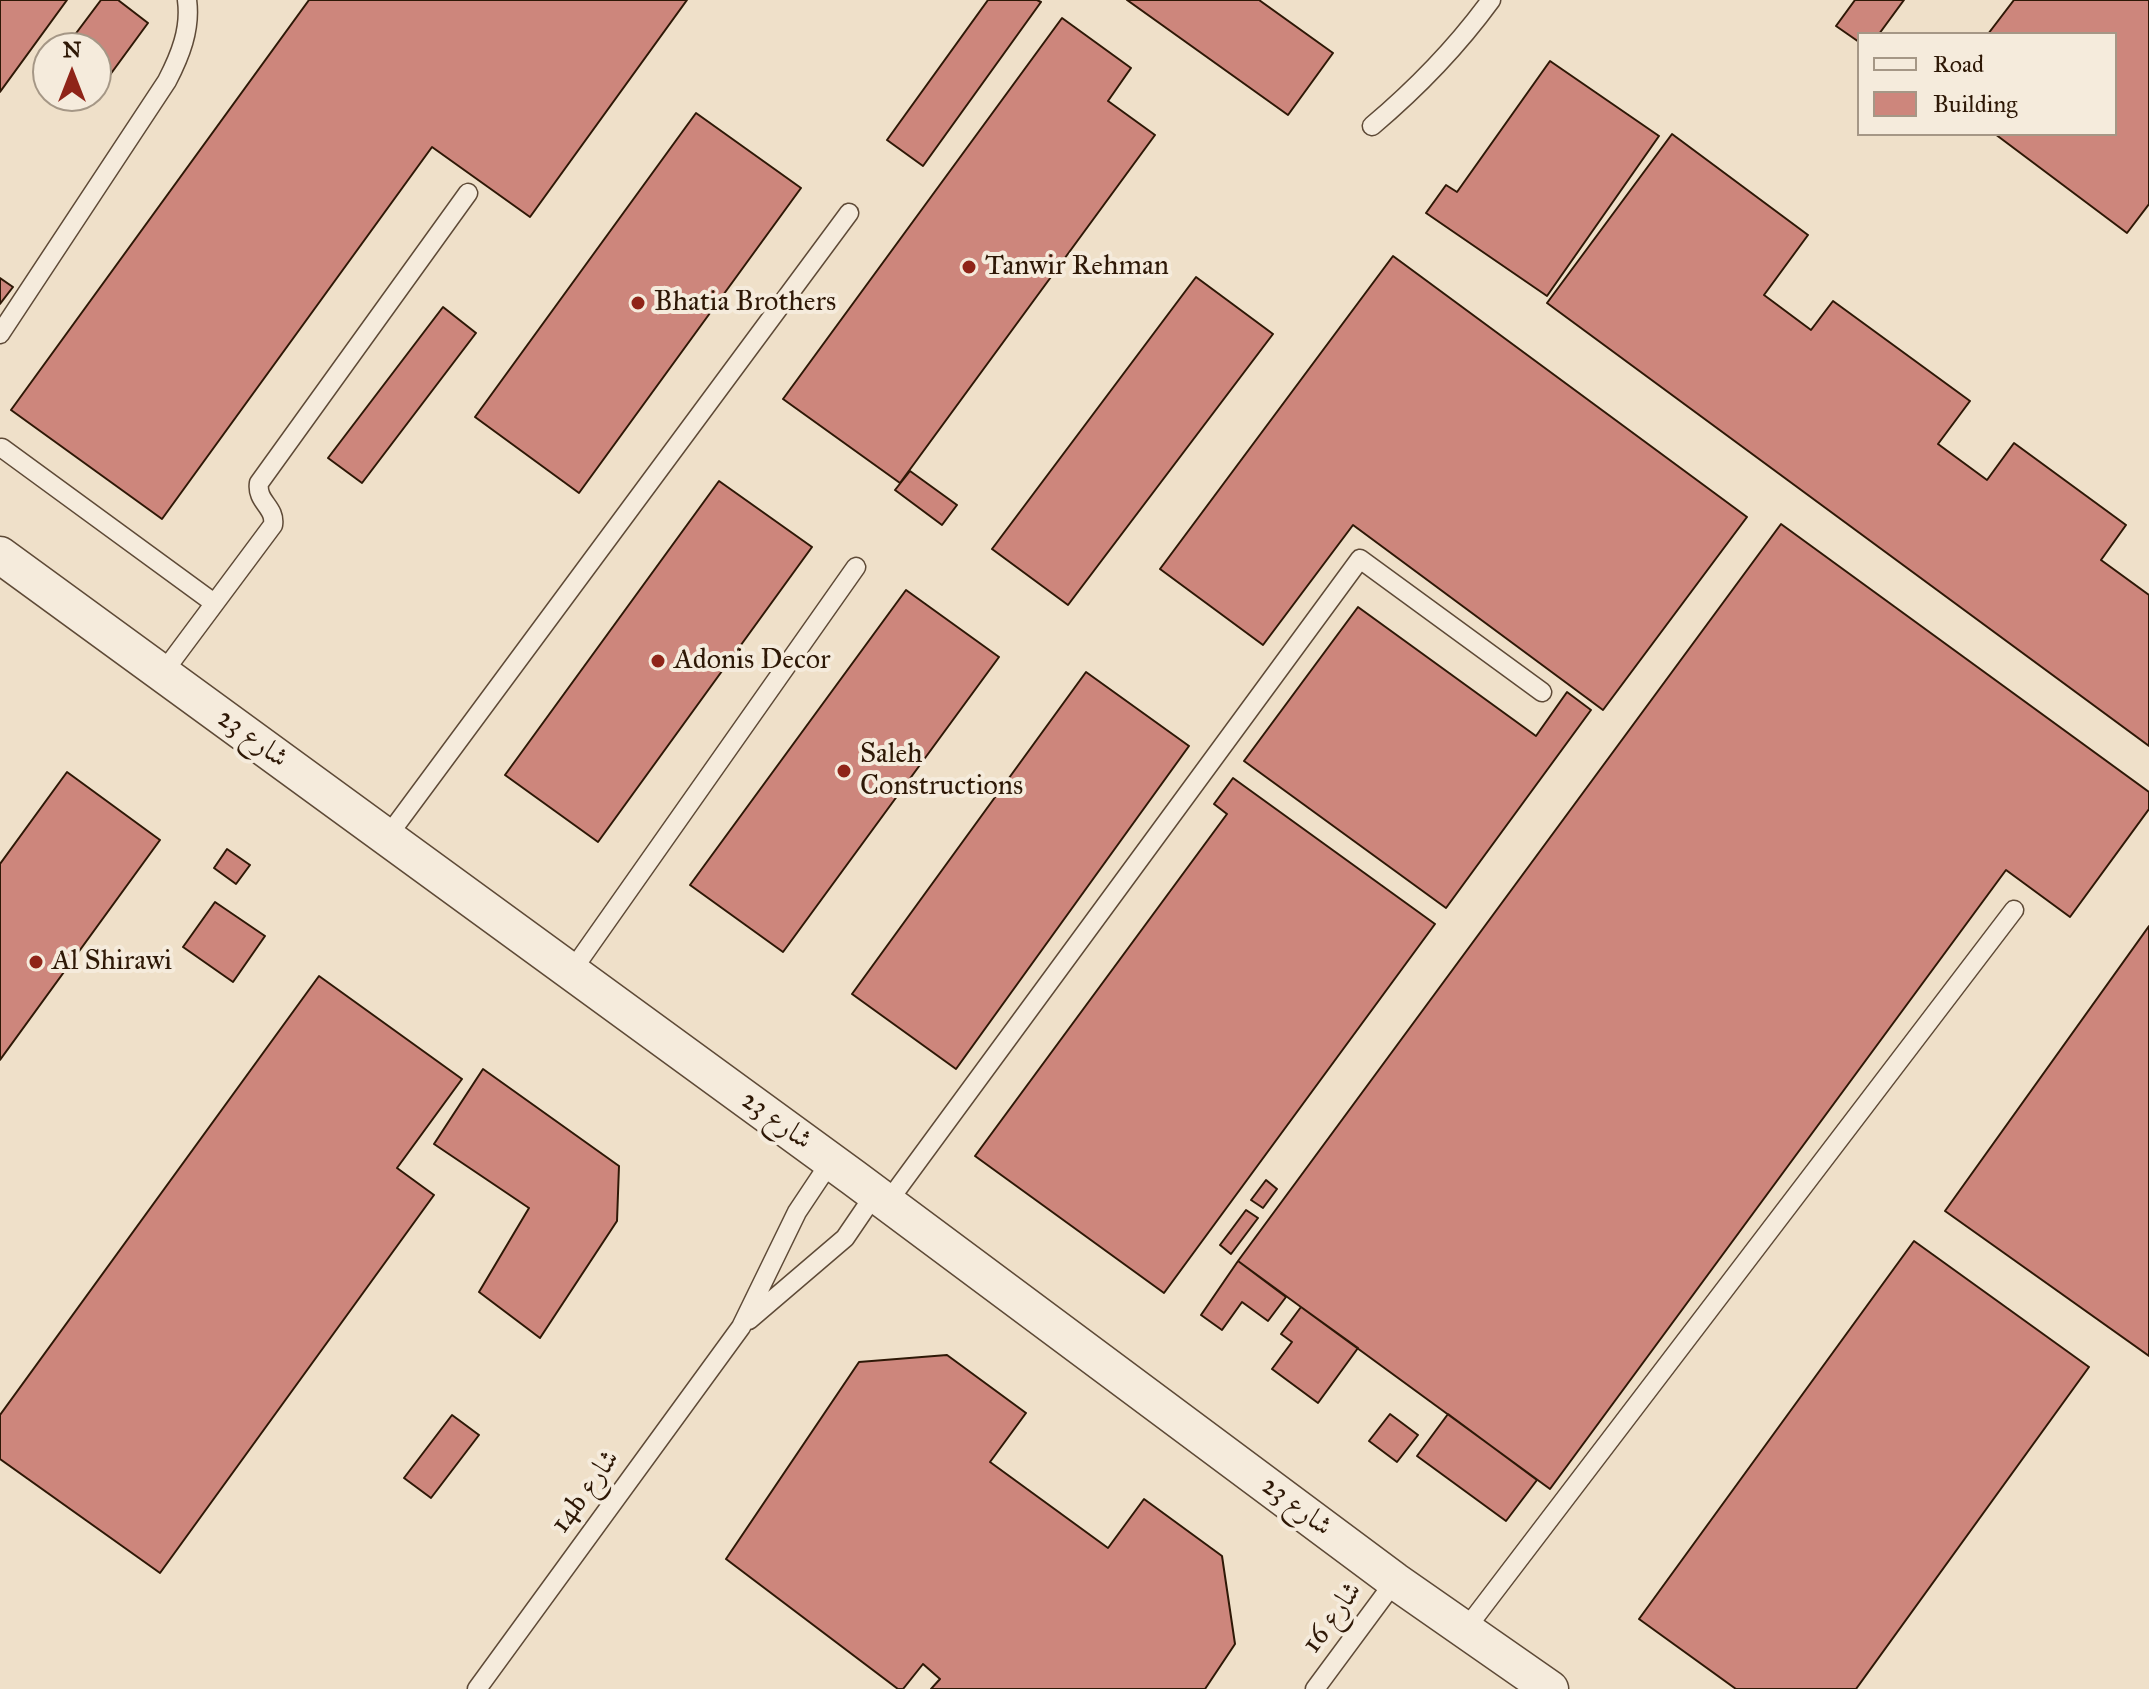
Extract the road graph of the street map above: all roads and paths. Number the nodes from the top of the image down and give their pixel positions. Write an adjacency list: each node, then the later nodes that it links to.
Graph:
1 (187, 0): 6 (lane)
2 (1491, 0): 3 (lane)
3 (1372, 126)
4 (468, 193): 10 (lane)
5 (849, 213): 13 (lane)
6 (0, 334)
7 (2, 448): 10 (lane)
8 (0, 555): 11 (street, شارع 23)
9 (856, 567): 15 (lane)
10 (214, 603): 11 (lane)
11 (162, 674): 13 (street, شارع 23)
12 (1542, 692): 17 (lane, 14b شارع)
13 (387, 837): 15 (street, شارع 23)
14 (2014, 910): 20 (lane)
15 (571, 972): 16 (street, شارع 23)
16 (831, 1161): 17 (street, شارع 23); 18 (lane, 14b شارع)
17 (881, 1198): 18 (lane, 14b شارع); 19 (street, شارع 23)
18 (741, 1327): 21 (lane, 14b شارع)
19 (1395, 1581): 20 (street, شارع 23); 22 (lane, شارع 16)
20 (1465, 1630): 23 (street, شارع 23)
21 (477, 1689)
22 (1315, 1689)
23 (1550, 1689)

